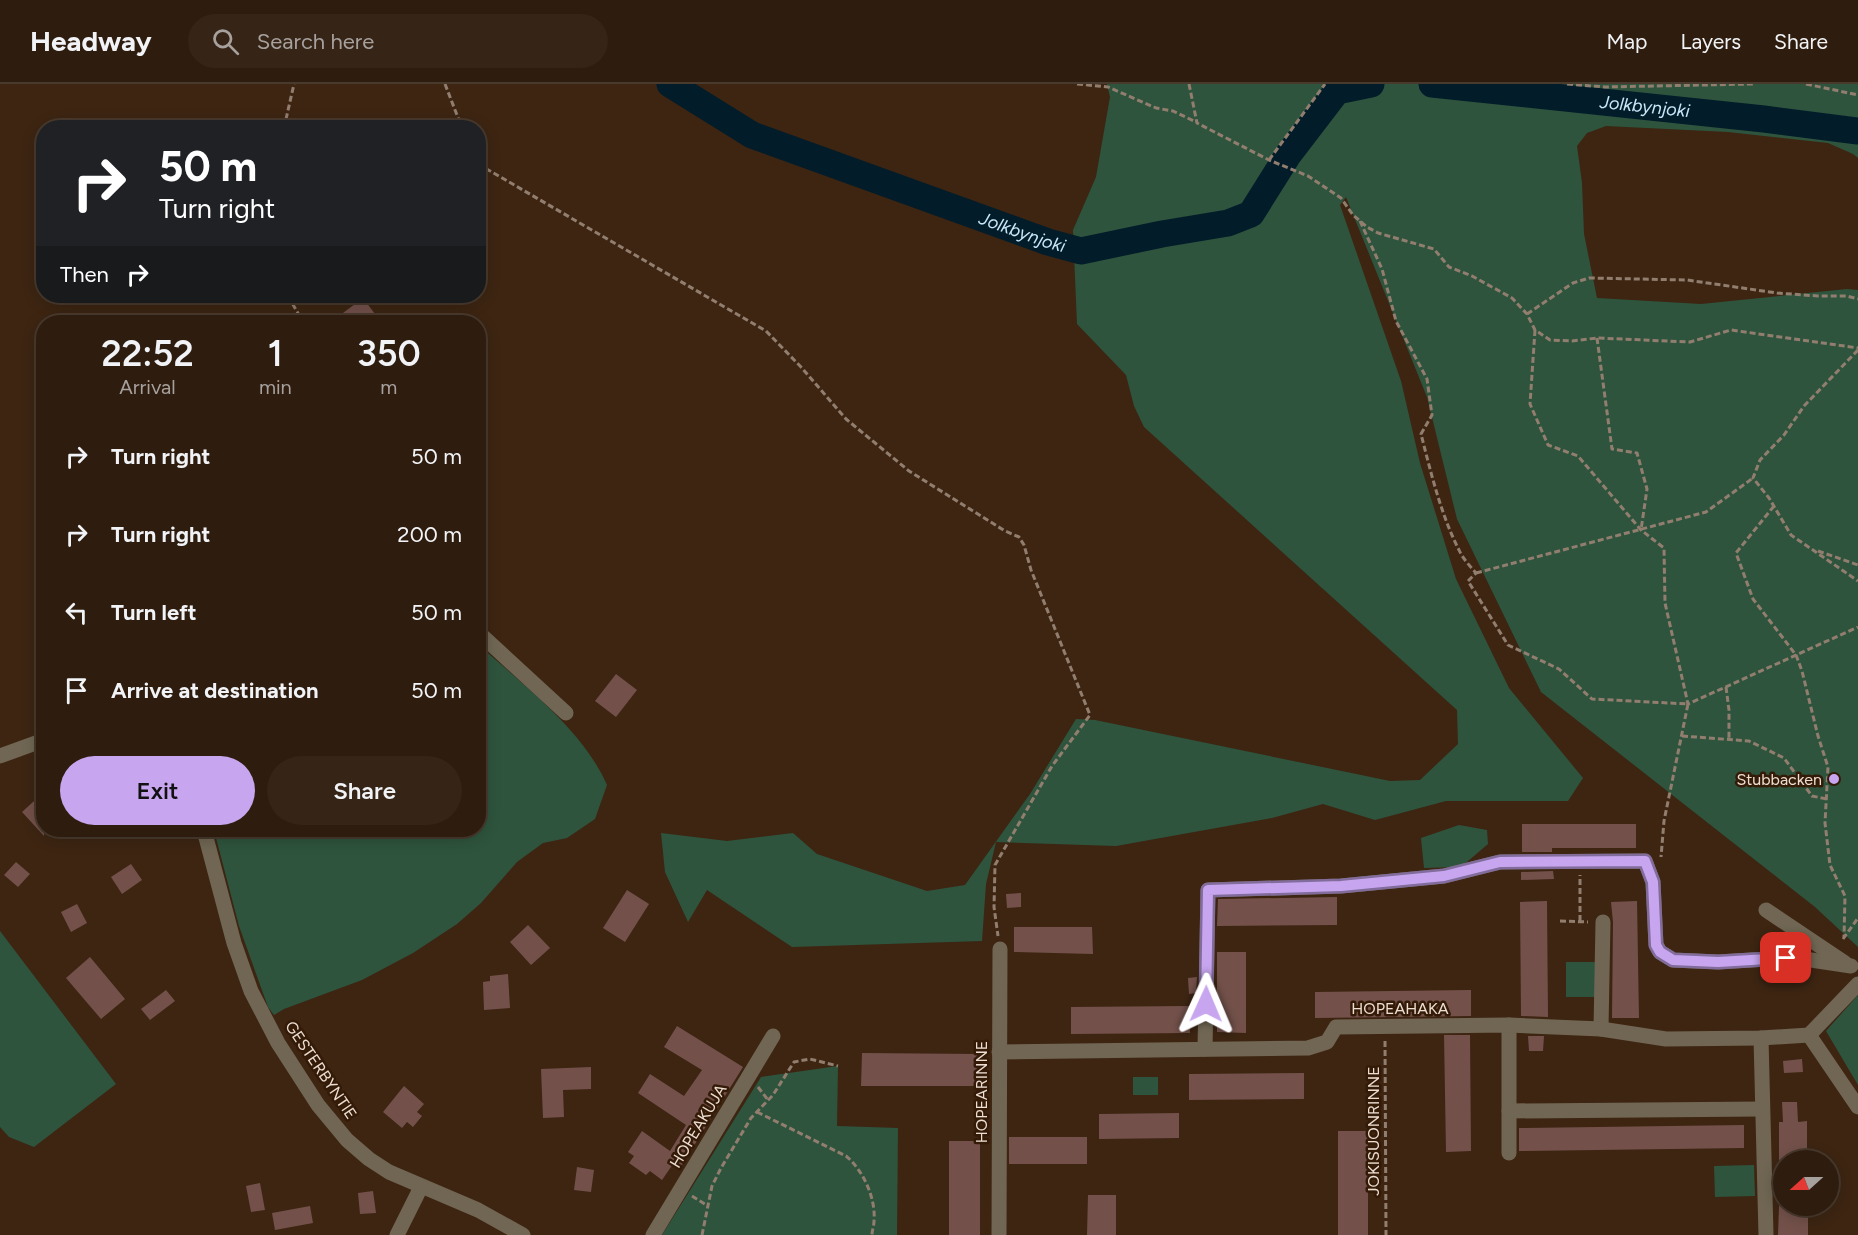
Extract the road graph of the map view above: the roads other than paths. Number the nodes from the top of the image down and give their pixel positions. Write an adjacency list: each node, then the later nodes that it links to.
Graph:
1 (486, 639): 2 (street)
2 (566, 713)
3 (36, 743): 4 (street)
4 (0, 756)
5 (206, 837): 22 (street, GESTERBYNTIE)
6 (1766, 910): 9 (street)
7 (1603, 922): 12 (street)
8 (1000, 949): 17 (street, HOPEARINNE)
9 (1855, 969): 16 (street)
10 (1858, 984): 13 (street)
11 (1509, 1025): 12 (street, HOPEAHAKA); 16 (street, HOPEAHAKA); 20 (street)
12 (1601, 1029): 15 (street, HOPEAHAKA)
13 (1809, 1035): 15 (street, HOPEAHAKA); 18 (street)
14 (773, 1036): 25 (street, HOPEAKUJA)
15 (1761, 1038): 19 (street)
16 (1205, 1049): 17 (street, HOPEAHAKA)
17 (999, 1052): 26 (street, HOPEARINNE)
18 (1858, 1107)
19 (1762, 1109): 20 (street); 27 (street)
20 (1509, 1111): 21 (street)
21 (1509, 1153)
22 (422, 1187): 23 (street); 24 (street, GESTERBYNTIE)
23 (397, 1235)
24 (523, 1235)
25 (653, 1235)
26 (999, 1235)
27 (1766, 1235)

